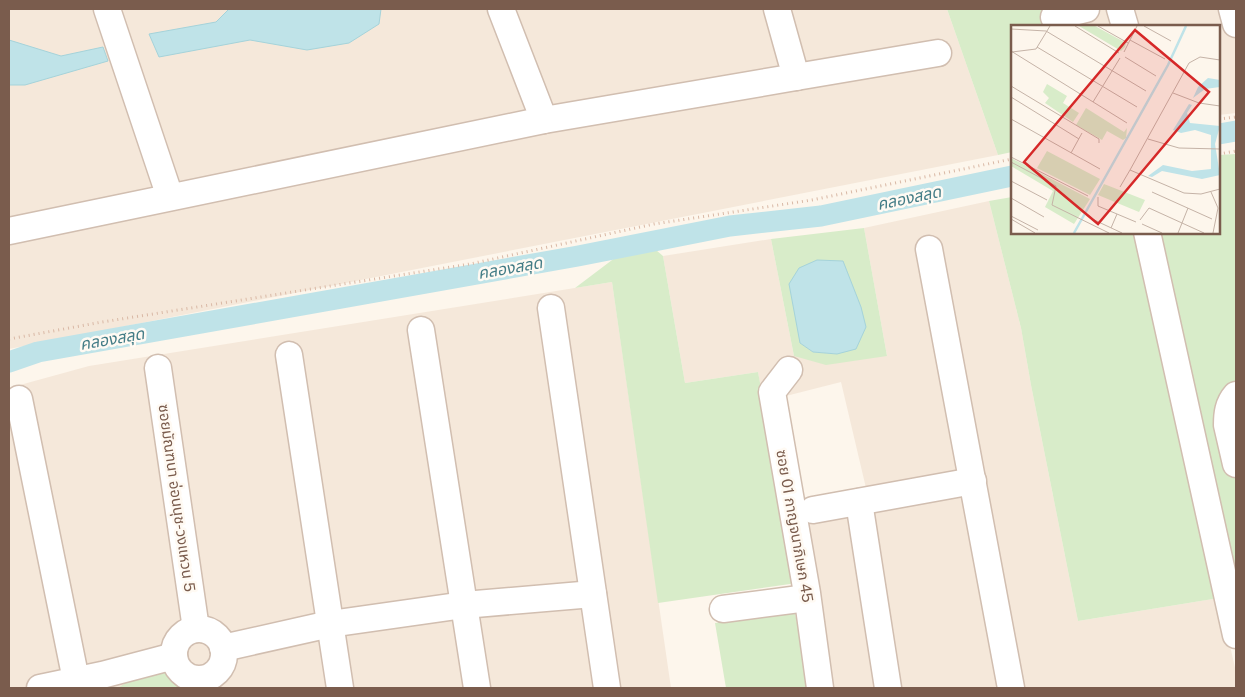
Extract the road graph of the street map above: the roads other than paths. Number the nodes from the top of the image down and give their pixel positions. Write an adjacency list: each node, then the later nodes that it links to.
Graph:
1 (108, 9): 13 (street)
2 (501, 9): 12 (street)
3 (777, 9): 11 (street)
4 (1086, 9): 7 (street)
5 (1120, 9): 9 (street)
6 (1232, 9): 8 (street)
7 (1054, 17)
8 (1236, 24)
9 (1125, 25)
10 (938, 53): 11 (street)
11 (796, 78): 12 (street)
12 (544, 120): 13 (street)
13 (170, 197): 14 (street)
14 (9, 231)
15 (1147, 234): 34 (street)
16 (929, 249): 25 (street)
17 (551, 308): 28 (street)
18 (421, 330): 30 (street)
19 (289, 355): 32 (street)
20 (158, 368): 33 (street, ซอยมัณฑนา อ่อนนุช-วงแหวน 5)
21 (789, 370): 29 (street, ซอย 01 กาญจนาภิเษก 45)
22 (1236, 395): 24 (street)
23 (19, 399): 37 (street)
24 (1236, 464)
25 (973, 481): 26 (street); 46 (street)
26 (860, 502): 27 (street); 45 (street)
27 (814, 510)
28 (593, 594): 30 (street); 43 (street)
29 (807, 598): 31 (street); 44 (street, ซอย 01 กาญจนาภิเษก 45)
30 (464, 605): 32 (street); 42 (street)
31 (722, 608)
32 (330, 624): 35 (street); 41 (street)
33 (196, 629): 35 (street); 36 (street)
34 (1236, 635)
35 (223, 648): 39 (street)
36 (174, 656): 38 (street); 39 (street)
37 (76, 680): 38 (street); 40 (street)
38 (104, 681)
39 (200, 684)
40 (40, 688)
41 (340, 688)
42 (476, 688)
43 (606, 688)
44 (820, 688)
45 (888, 688)
46 (1011, 688)

